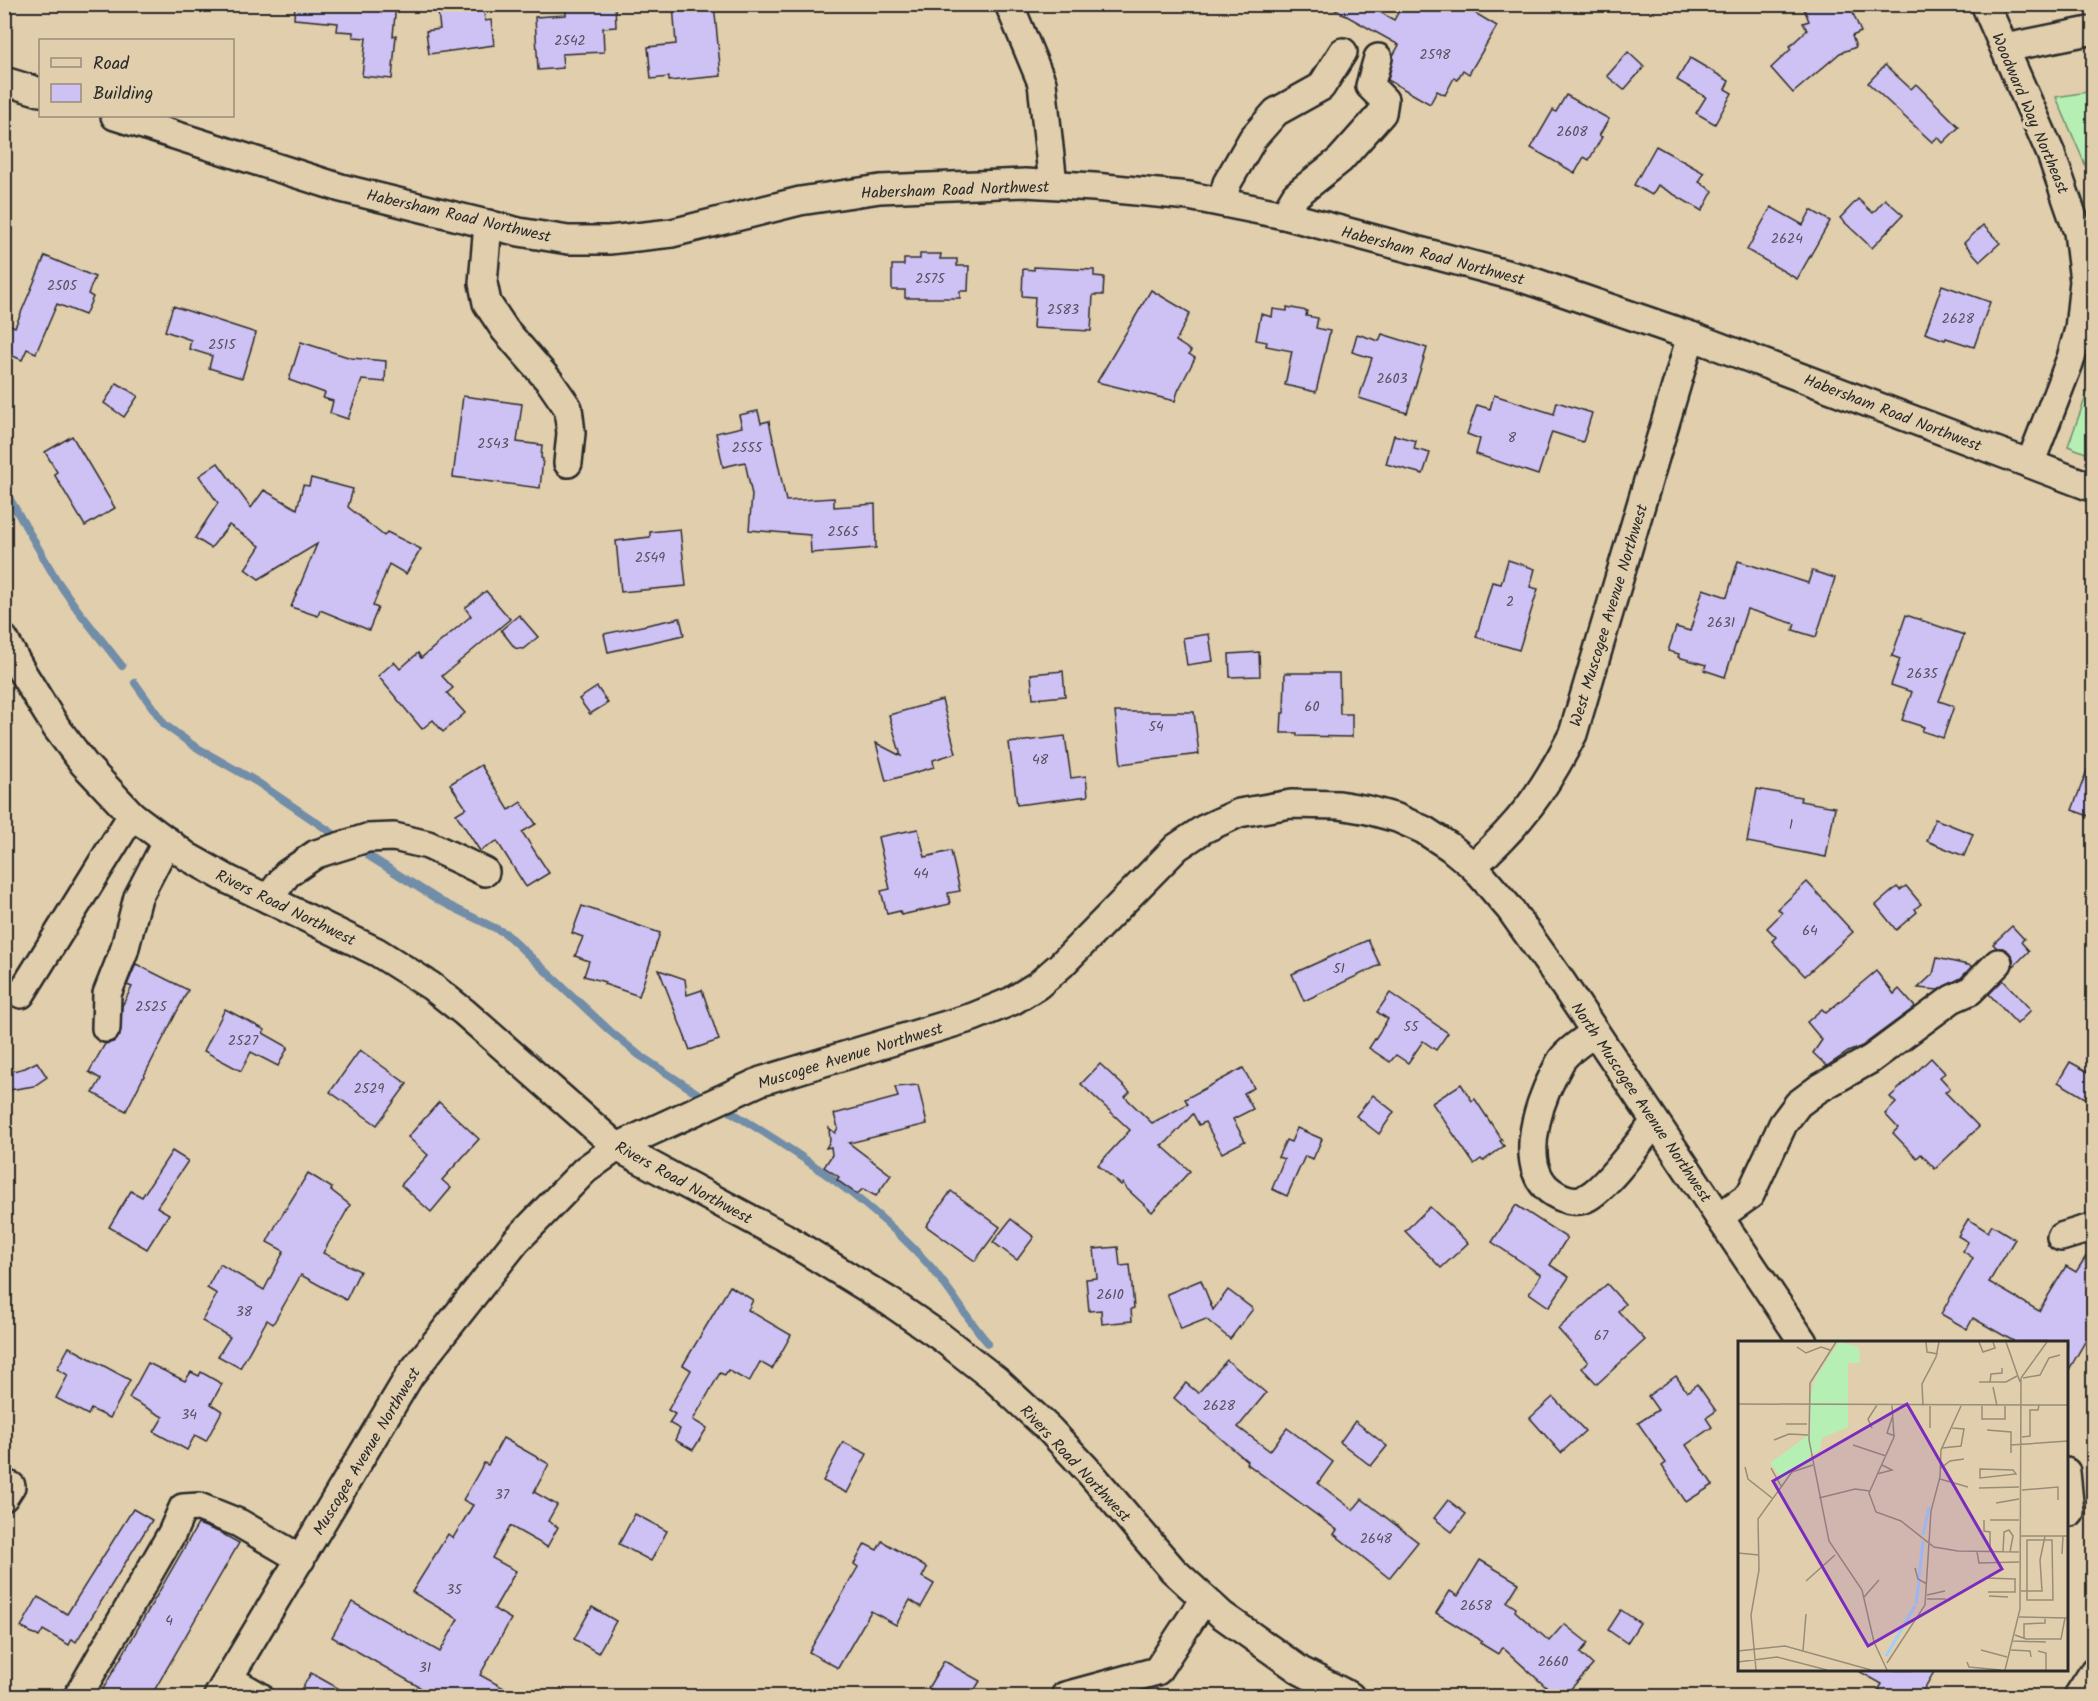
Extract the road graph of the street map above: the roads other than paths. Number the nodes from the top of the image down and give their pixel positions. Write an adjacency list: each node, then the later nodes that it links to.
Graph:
1 (1009, 4): 10 (street)
2 (1985, 4): 4 (street, Woodward Way Northeast)
3 (2094, 30): 4 (street)
4 (2005, 48): 16 (street, Woodward Way Northeast)
5 (1343, 52): 11 (street)
6 (1378, 58): 12 (street)
7 (4, 81): 8 (street)
8 (39, 92)
9 (118, 117): 13 (street, Habersham Road Northwest)
10 (1053, 184): 11 (street, Habersham Road Northwest); 13 (street, Habersham Road Northwest)
11 (1222, 202): 12 (street, Habersham Road Northwest)
12 (1284, 215): 14 (street, Habersham Road Northwest)
13 (488, 224): 15 (street)
14 (1691, 336): 16 (street, Habersham Road Northwest); 21 (street, West Muscogee Avenue Northwest)
15 (568, 463)
16 (2030, 464): 17 (street, Habersham Road Northwest)
17 (2094, 488)
18 (4, 639): 19 (street, Rivers Road Northwest)
19 (132, 815): 20 (street, Rivers Road Northwest); 25 (street)
20 (167, 841): 23 (street, Rivers Road Northwest); 26 (street)
21 (1473, 866): 27 (street, North Muscogee Avenue Northwest); 29 (street, Muscogee Avenue Northwest)
22 (485, 872): 23 (street)
23 (268, 899): 29 (street, Rivers Road Northwest)
24 (1998, 963): 30 (street)
25 (21, 994)
26 (106, 1028)
27 (1595, 1032): 28 (street, North Muscogee Avenue Northwest); 28 (street)
28 (1655, 1122): 30 (street, North Muscogee Avenue Northwest)
29 (617, 1147): 36 (street, Muscogee Avenue Northwest); 37 (street, Rivers Road Northwest)
30 (1719, 1217): 33 (street, North Muscogee Avenue Northwest)
31 (2094, 1227): 32 (street)
32 (2061, 1237)
33 (1802, 1341)
34 (2068, 1476): 35 (street)
35 (2077, 1514)
36 (300, 1559): 40 (street, Muscogee Avenue Northwest); 41 (street)
37 (1204, 1599): 39 (street, Rivers Road Northwest); 43 (street)
38 (2094, 1671): 45 (street)
39 (1305, 1684): 44 (street, Rivers Road Northwest)
40 (224, 1688): 42 (street)
41 (78, 1696)
42 (259, 1696)
43 (1065, 1696)
44 (1350, 1696)
45 (2078, 1696)

